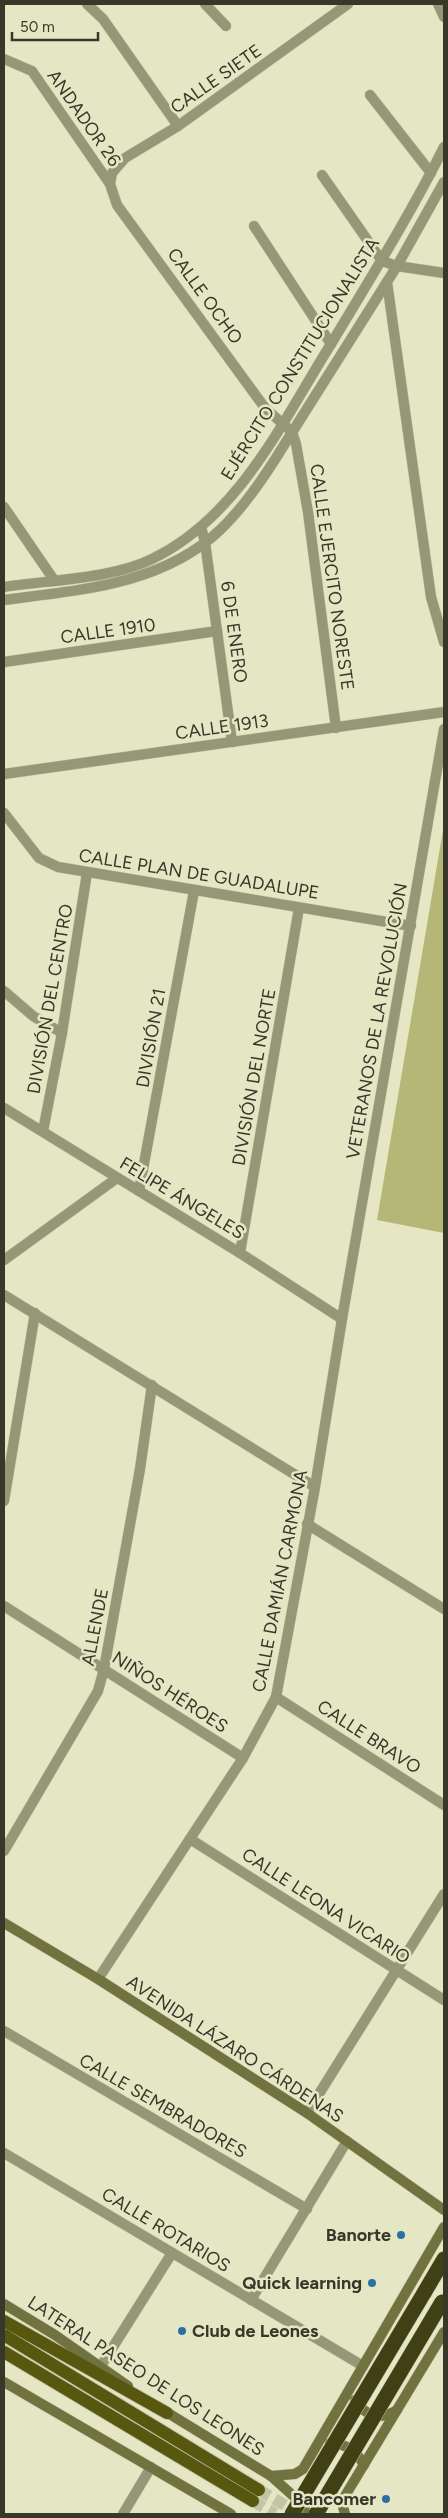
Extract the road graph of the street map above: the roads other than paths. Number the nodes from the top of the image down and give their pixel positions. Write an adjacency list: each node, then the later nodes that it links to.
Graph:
1 (87, 4): 7 (street)
2 (205, 4): 4 (street)
3 (348, 4): 7 (street, CALLE SIETE)
4 (226, 26)
5 (4, 59): 12 (street, ANDADOR 26)
6 (370, 95): 9 (street)
7 (178, 126): 12 (street, CALLE SIETE)
8 (444, 147): 9 (street, EJÉRCITO CONSTITUCIONALISTA)
9 (431, 173): 14 (street, EJÉRCITO CONSTITUCIONALISTA)
10 (322, 175): 14 (street)
11 (444, 182): 15 (street, EJÉRCITO CONSTITUCIONALISTA)
12 (110, 184): 19 (street, CALLE OCHO)
13 (254, 226): 18 (street)
14 (382, 261): 15 (street); 18 (street, EJÉRCITO CONSTITUCIONALISTA)
15 (397, 266): 16 (street); 17 (street, EJÉRCITO CONSTITUCIONALISTA)
16 (444, 272)
17 (387, 282): 20 (street, EJÉRCITO CONSTITUCIONALISTA); 28 (street)
18 (331, 344): 19 (street, EJÉRCITO CONSTITUCIONALISTA)
19 (281, 424): 20 (street, CALLE OCHO); 22 (street, EJÉRCITO CONSTITUCIONALISTA)
20 (292, 432): 23 (street, EJÉRCITO CONSTITUCIONALISTA); 31 (street, CALLE EJERCITO NORESTE)
21 (4, 506): 24 (street)
22 (201, 526): 23 (street, 6 DE ENERO); 24 (street, EJÉRCITO CONSTITUCIONALISTA)
23 (205, 542): 26 (street, EJÉRCITO CONSTITUCIONALISTA); 27 (street, 6 DE ENERO)
24 (54, 580): 25 (street, EJÉRCITO CONSTITUCIONALISTA)
25 (4, 587)
26 (4, 600)
27 (217, 631): 29 (street, CALLE 1910); 33 (street, 6 DE ENERO)
28 (444, 642)
29 (4, 662)
30 (444, 712): 31 (street, CALLE 1913)
31 (336, 728): 33 (street, CALLE 1913)
32 (444, 730): 39 (street, VETERANOS DE LA REVOLUCIÓN)
33 (232, 742): 34 (street, CALLE 1913)
34 (4, 774)
35 (4, 813): 36 (street, CALLE PLAN DE GUADALUPE)
36 (87, 873): 37 (street, CALLE PLAN DE GUADALUPE); 41 (street, DIVISIÓN DEL CENTRO)
37 (194, 891): 38 (street, CALLE PLAN DE GUADALUPE); 45 (street, DIVISIÓN 21)
38 (298, 908): 39 (street, CALLE PLAN DE GUADALUPE); 46 (street, DIVISIÓN DEL NORTE)
39 (411, 926): 50 (street, VETERANOS DE LA REVOLUCIÓN)
40 (4, 991): 41 (street)
41 (62, 1034): 43 (street, DIVISIÓN DEL CENTRO)
42 (4, 1108): 43 (street, FELIPE ÁNGELES)
43 (43, 1131): 44 (street, FELIPE ÁNGELES)
44 (117, 1178): 45 (street, FELIPE ÁNGELES); 47 (street)
45 (139, 1191): 46 (street, FELIPE ÁNGELES)
46 (240, 1253): 50 (street, FELIPE ÁNGELES)
47 (4, 1260)
48 (4, 1295): 49 (street)
49 (35, 1313): 51 (street); 53 (street)
50 (342, 1318): 52 (street, CALLE DAMIÁN CARMONA)
51 (152, 1385): 52 (street); 57 (street, ALLENDE)
52 (315, 1487): 54 (street, CALLE DAMIÁN CARMONA)
53 (4, 1501)
54 (307, 1524): 56 (street); 58 (street, CALLE DAMIÁN CARMONA)
55 (4, 1606): 57 (street, NIÑOS HÉROES)
56 (444, 1609)
57 (104, 1669): 59 (street, NIÑOS HÉROES); 62 (street, ALLENDE)
58 (276, 1697): 59 (street, CALLE DAMIÁN CARMONA); 60 (street, CALLE BRAVO)
59 (243, 1758): 61 (street, CALLE DAMIÁN CARMONA)
60 (444, 1804)
61 (190, 1838): 65 (street, CALLE LEONA VICARIO); 66 (street, CALLE DAMIÁN CARMONA)
62 (4, 1851)
63 (444, 1894): 65 (street)
64 (4, 1922): 66 (street, AVENIDA LÁZARO CÁRDENAS)
65 (397, 1970): 67 (street, CALLE LEONA VICARIO); 69 (street)
66 (98, 1980): 69 (street, AVENIDA LÁZARO CÁRDENAS)
67 (444, 2000)
68 (4, 2031): 72 (street, CALLE SEMBRADORES)
69 (307, 2113): 70 (street, AVENIDA LÁZARO CÁRDENAS)
70 (347, 2141): 72 (street); 73 (street, AVENIDA LÁZARO CÁRDENAS)
71 (4, 2153): 75 (street, CALLE ROTARIOS)
72 (307, 2210): 77 (street)
73 (444, 2210)
74 (444, 2227): 85 (street)
75 (172, 2252): 77 (street, CALLE ROTARIOS); 84 (street)
76 (444, 2259): 96 (highway, bridge)
77 (251, 2300): 85 (street, CALLE ROTARIOS)
78 (443, 2300): 98 (highway, bridge)
79 (4, 2304): 84 (street, LATERAL PASEO DE LOS LEONES)
80 (4, 2321): 89 (main road)
81 (444, 2332): 88 (street)
82 (4, 2335): 83 (main road)
83 (4, 2352)
84 (101, 2366): 89 (street, LATERAL PASEO DE LOS LEONES)
85 (363, 2366): 87 (street)
86 (4, 2382): 92 (street)
87 (353, 2382): 88 (street); 90 (street)
88 (398, 2409): 91 (street)
89 (167, 2413): 93 (street, LATERAL PASEO DE LOS LEONES)
90 (316, 2446): 91 (street); 93 (street)
91 (364, 2465): 99 (street)
92 (151, 2467): 94 (street); 95 (street)
93 (270, 2476): 97 (street, LATERAL PASEO DE LOS LEONES)
94 (123, 2514)
95 (231, 2514)
96 (292, 2514)
97 (308, 2514)
98 (316, 2514)
99 (345, 2514)

